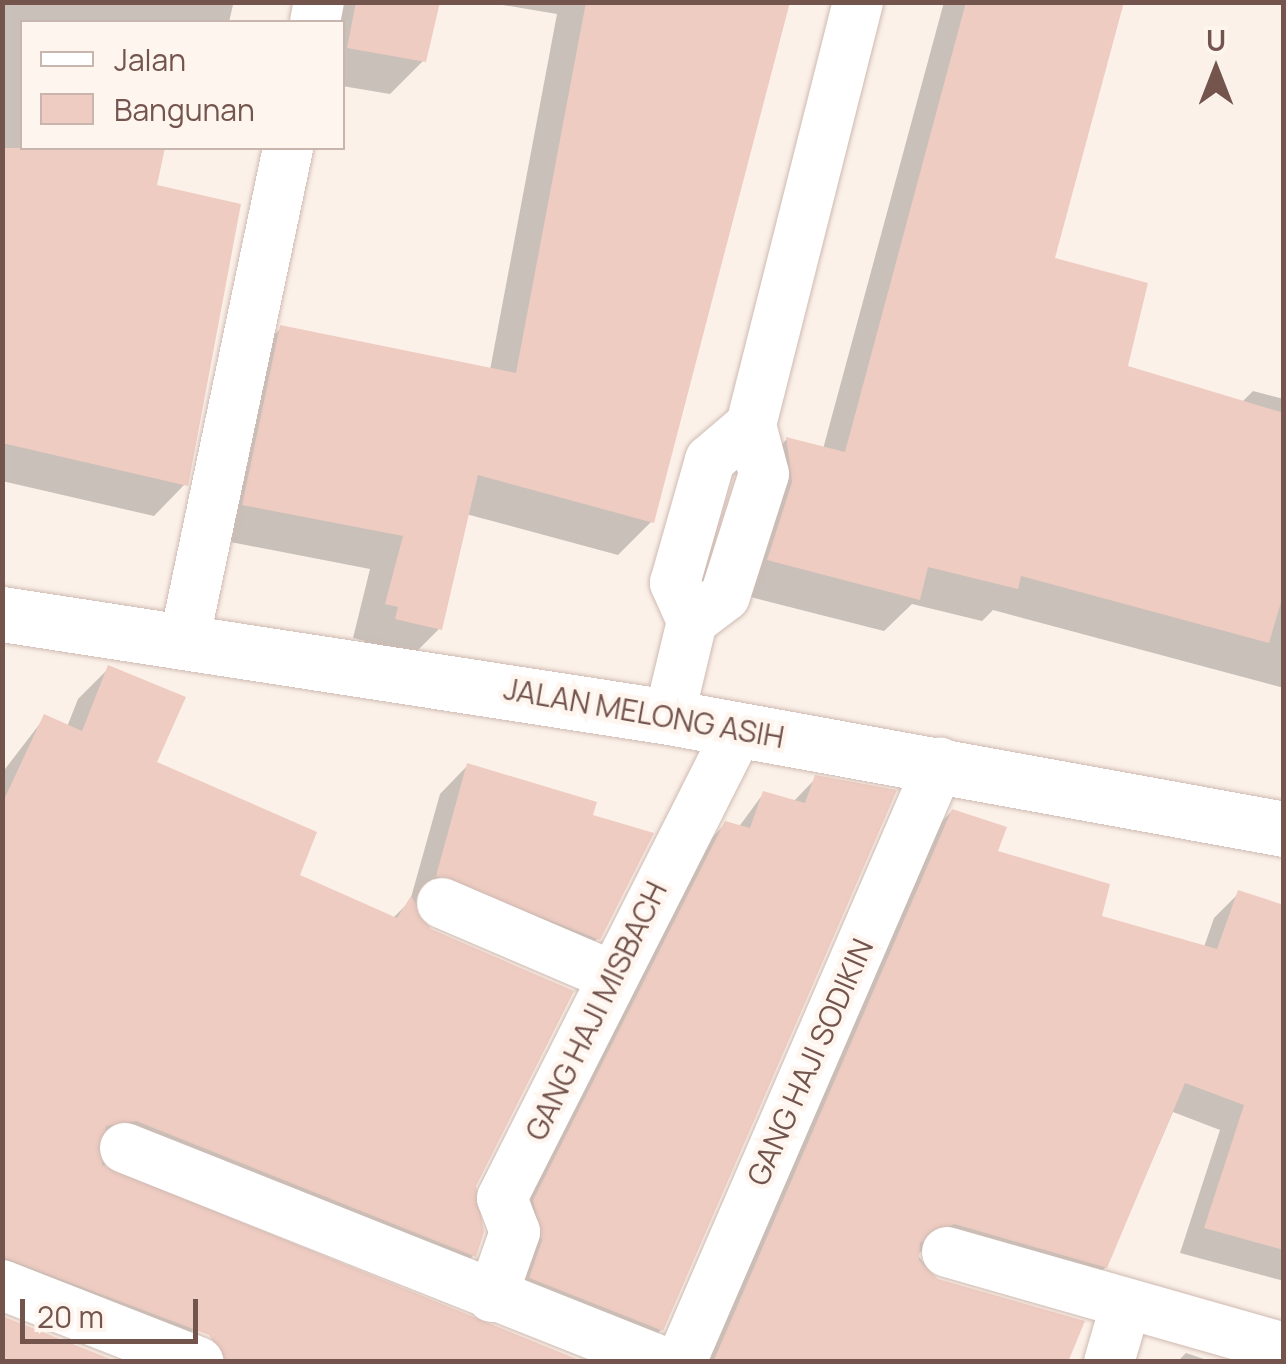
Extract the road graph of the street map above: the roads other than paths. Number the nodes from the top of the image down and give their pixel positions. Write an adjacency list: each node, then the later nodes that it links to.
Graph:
1 (858, 2): 5 (street)
2 (288, 150): 4 (street)
3 (2, 614): 4 (main road, JALAN MELONG ASIH)
4 (185, 637): 5 (main road, JALAN MELONG ASIH)
5 (669, 717): 6 (main road, JALAN MELONG ASIH)
6 (739, 729): 7 (main road, JALAN MELONG ASIH); 10 (street, GANG HAJI MISBACH)
7 (940, 764): 8 (main road, JALAN MELONG ASIH); 19 (street, GANG HAJI SODIKIN)
8 (1284, 829)
9 (442, 903): 10 (street)
10 (610, 974): 14 (street, GANG HAJI MISBACH)
11 (125, 1148): 14 (street)
12 (947, 1252): 15 (street)
13 (2, 1285): 17 (street)
14 (492, 1296): 18 (street)
15 (1126, 1304): 16 (street); 20 (street)
16 (1284, 1348)
17 (198, 1362)
18 (663, 1362)
19 (680, 1362)
20 (1109, 1362)

